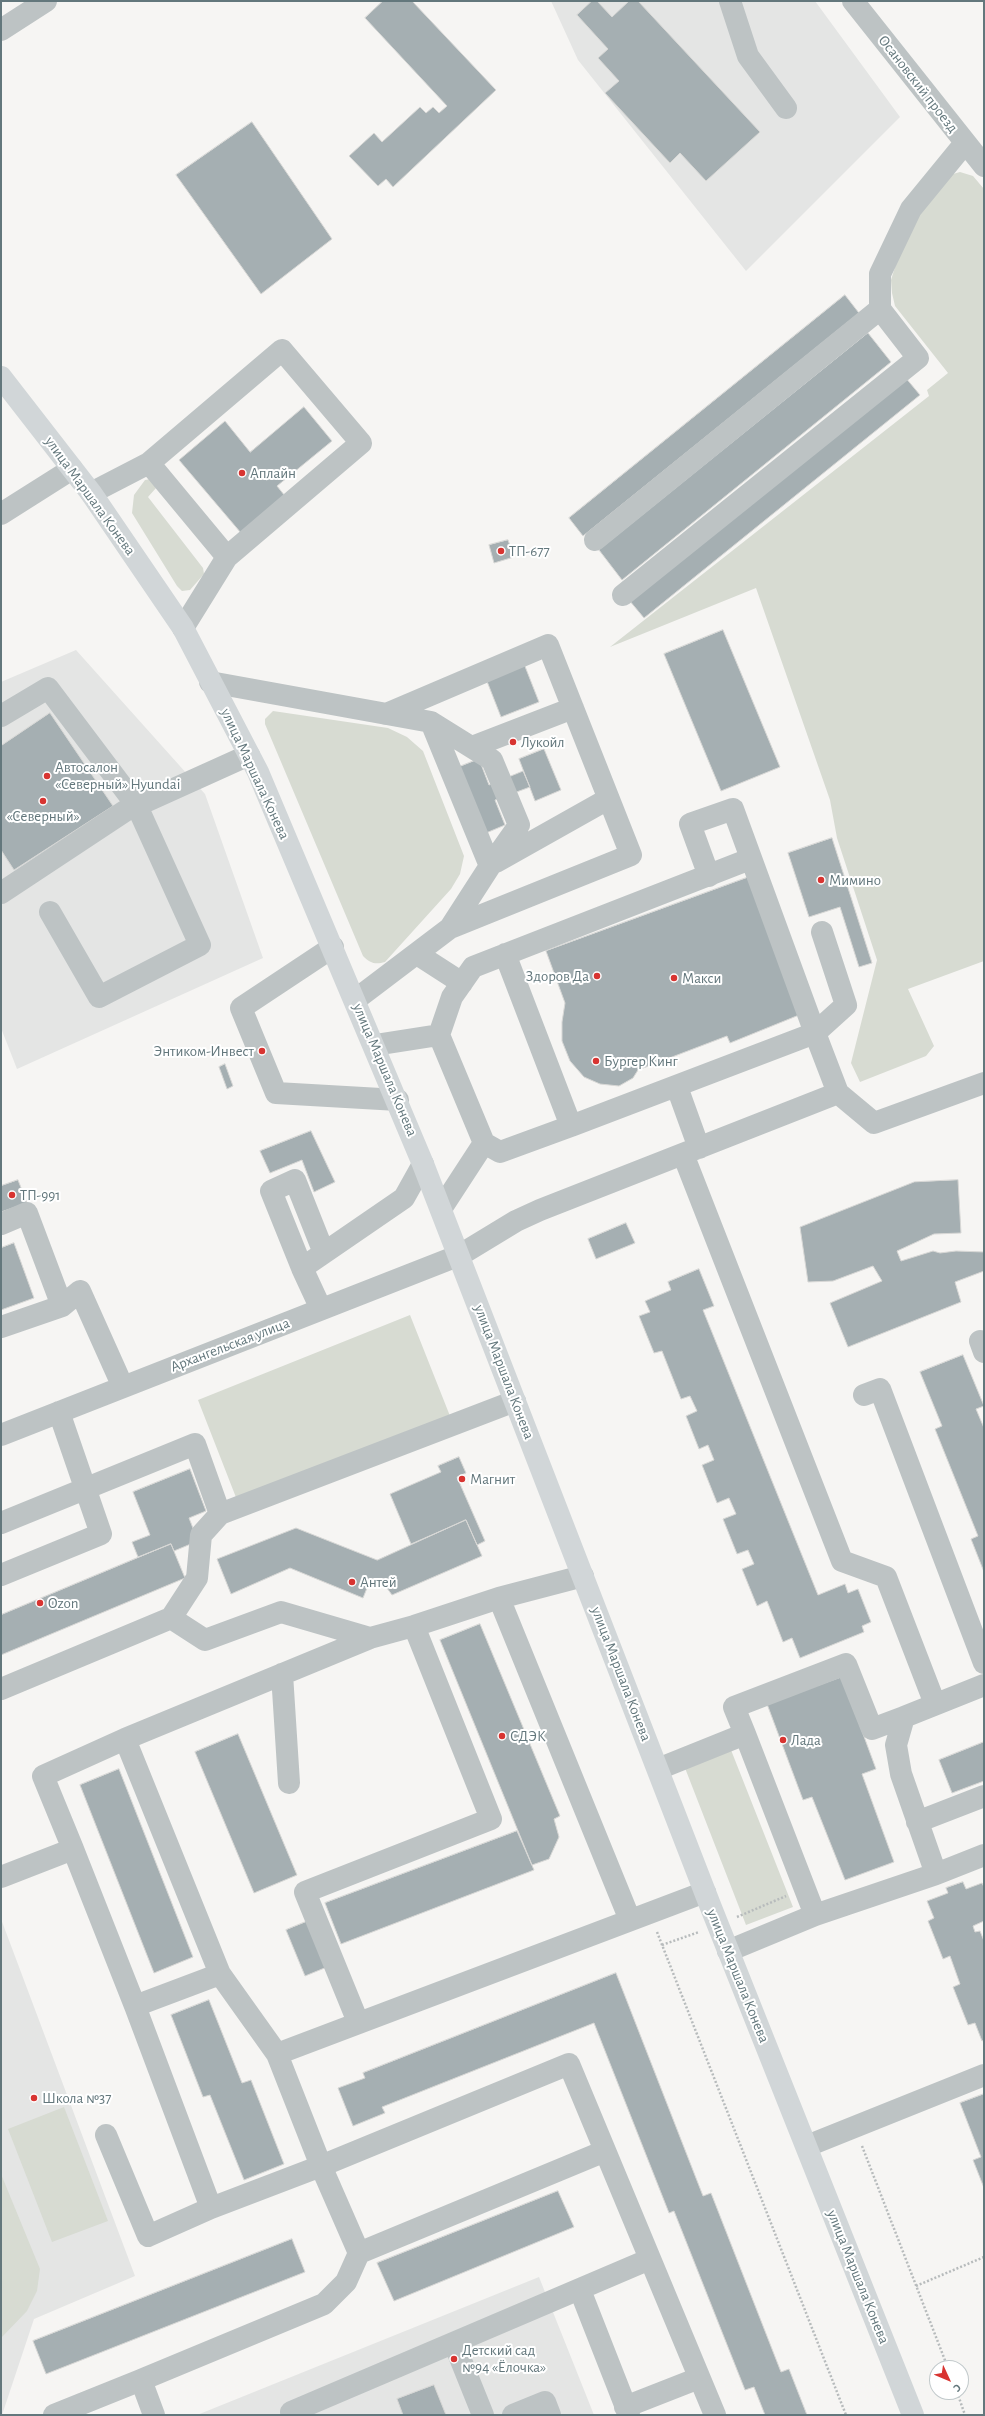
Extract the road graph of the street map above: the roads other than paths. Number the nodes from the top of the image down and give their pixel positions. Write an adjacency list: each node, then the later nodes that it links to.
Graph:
1 (46, 1): 4 (street)
2 (730, 1): 5 (street)
3 (853, 1): 6 (street, Осановский проезд)
4 (1, 30)
5 (786, 108)
6 (965, 144): 7 (street, Осановский проезд); 8 (street)
7 (984, 166)
8 (880, 309): 14 (street); 16 (street)
9 (1, 377): 11 (main road, улица Маршала Конева)
10 (149, 463): 12 (street); 15 (street); 15 (street)
11 (72, 469): 12 (main road, улица Маршала Конева); 13 (street)
12 (90, 493): 17 (main road, улица Маршала Конева)
13 (1, 514)
14 (595, 540)
15 (227, 557): 17 (street)
16 (623, 595)
17 (182, 628): 18 (main road, улица Маршала Конева)
18 (210, 682): 20 (street); 24 (main road, улица Маршала Конева)
19 (573, 708): 20 (street); 23 (street); 25 (street)
20 (386, 714): 22 (street)
21 (1, 716): 26 (street)
22 (431, 722): 23 (street); 28 (street)
23 (472, 747): 28 (street)
24 (249, 755): 26 (street); 34 (main road, улица Маршала Конева)
25 (608, 799): 28 (street); 32 (street)
26 (136, 806): 30 (street); 31 (street)
27 (750, 859): 29 (street); 29 (street); 39 (street)
28 (490, 866): 32 (street)
29 (709, 876): 36 (street)
30 (1, 893)
31 (50, 912)
32 (450, 928): 35 (street)
33 (822, 932): 39 (street)
34 (333, 947): 38 (main road, улица Маршала Конева); 45 (street)
35 (417, 954): 37 (street); 38 (street)
36 (504, 954): 37 (street); 46 (street)
37 (462, 983): 40 (street)
38 (356, 1000): 41 (main road, улица Маршала Конева)
39 (815, 1033): 43 (street); 44 (street)
40 (439, 1035): 41 (street); 47 (street)
41 (375, 1045): 45 (main road, улица Маршала Конева)
42 (984, 1083): 44 (street)
43 (677, 1087): 46 (street); 48 (street)
44 (838, 1093): 48 (street, Архангельская улица)
45 (398, 1100): 49 (main road, улица Маршала Конева)
46 (571, 1126): 47 (street)
47 (484, 1143): 50 (street)
48 (691, 1151): 53 (street, Архангельская улица); 76 (street)
49 (423, 1164): 50 (main road, улица Маршала Конева); 52 (street)
50 (441, 1209): 53 (main road, улица Маршала Конева)
51 (1, 1224): 55 (street)
52 (324, 1253): 54 (street); 54 (street)
53 (460, 1255): 56 (street, Архангельская улица); 60 (main road, улица Маршала Конева)
54 (302, 1268): 56 (street)
55 (62, 1306): 57 (street); 58 (street)
56 (320, 1309): 58 (street, Архангельская улица)
57 (1, 1327)
58 (123, 1387): 61 (street, Архангельская улица)
59 (864, 1395): 72 (street)
60 (515, 1400): 64 (street); 67 (main road, улица Маршала Конева)
61 (58, 1412): 62 (street, Архангельская улица); 63 (street)
62 (1, 1435)
63 (85, 1489): 64 (street); 65 (street); 66 (street)
64 (220, 1514): 69 (street)
65 (1, 1522)
66 (1, 1575)
67 (583, 1576): 68 (street); 82 (main road, улица Маршала Конева)
68 (499, 1598): 70 (street); 92 (street)
69 (172, 1618): 71 (street); 75 (street)
70 (414, 1626): 71 (street); 96 (street)
71 (370, 1638): 73 (street)
72 (984, 1663)
73 (282, 1674): 80 (street); 83 (street)
74 (984, 1685): 76 (street)
75 (1, 1689)
76 (935, 1704): 77 (street)
77 (904, 1717): 78 (street); 81 (street)
78 (872, 1729): 79 (street); 81 (street)
79 (745, 1734): 82 (street); 91 (street)
80 (125, 1739): 86 (street); 94 (street)
81 (896, 1745): 85 (street)
82 (658, 1769): 90 (main road, улица Маршала Конева)
83 (289, 1783)
84 (984, 1796): 85 (street)
85 (917, 1822): 88 (street)
86 (73, 1849): 89 (street); 95 (street)
87 (984, 1855): 88 (street)
88 (936, 1874): 91 (street)
89 (1, 1877)
90 (705, 1892): 92 (street); 93 (main road, улица Маршала Конева)
91 (815, 1916): 93 (street)
92 (639, 1917): 96 (street)
93 (728, 1951): 100 (main road, улица Маршала Конева)
94 (220, 1974): 95 (street); 97 (street)
95 (135, 2006): 103 (street)
96 (358, 2022): 97 (street)
97 (277, 2054): 102 (street)
98 (984, 2075): 100 (street)
99 (106, 2135): 103 (street)
100 (807, 2146): 118 (main road, улица Маршала Конева)
101 (605, 2151): 102 (street); 104 (street); 105 (street)
102 (321, 2166): 103 (street); 104 (street)
103 (211, 2208)
104 (359, 2253): 109 (street)
105 (650, 2259): 106 (street); 108 (street)
106 (580, 2290): 107 (street); 110 (street)
107 (454, 2343): 113 (street); 114 (street)
108 (699, 2378): 110 (street); 117 (street)
109 (141, 2380): 111 (street); 112 (street)
110 (627, 2411)
111 (54, 2415)
112 (154, 2415)
113 (292, 2415)
114 (483, 2415)
115 (513, 2415): 116 (street)
116 (550, 2415)
117 (715, 2415)
118 (913, 2415)

